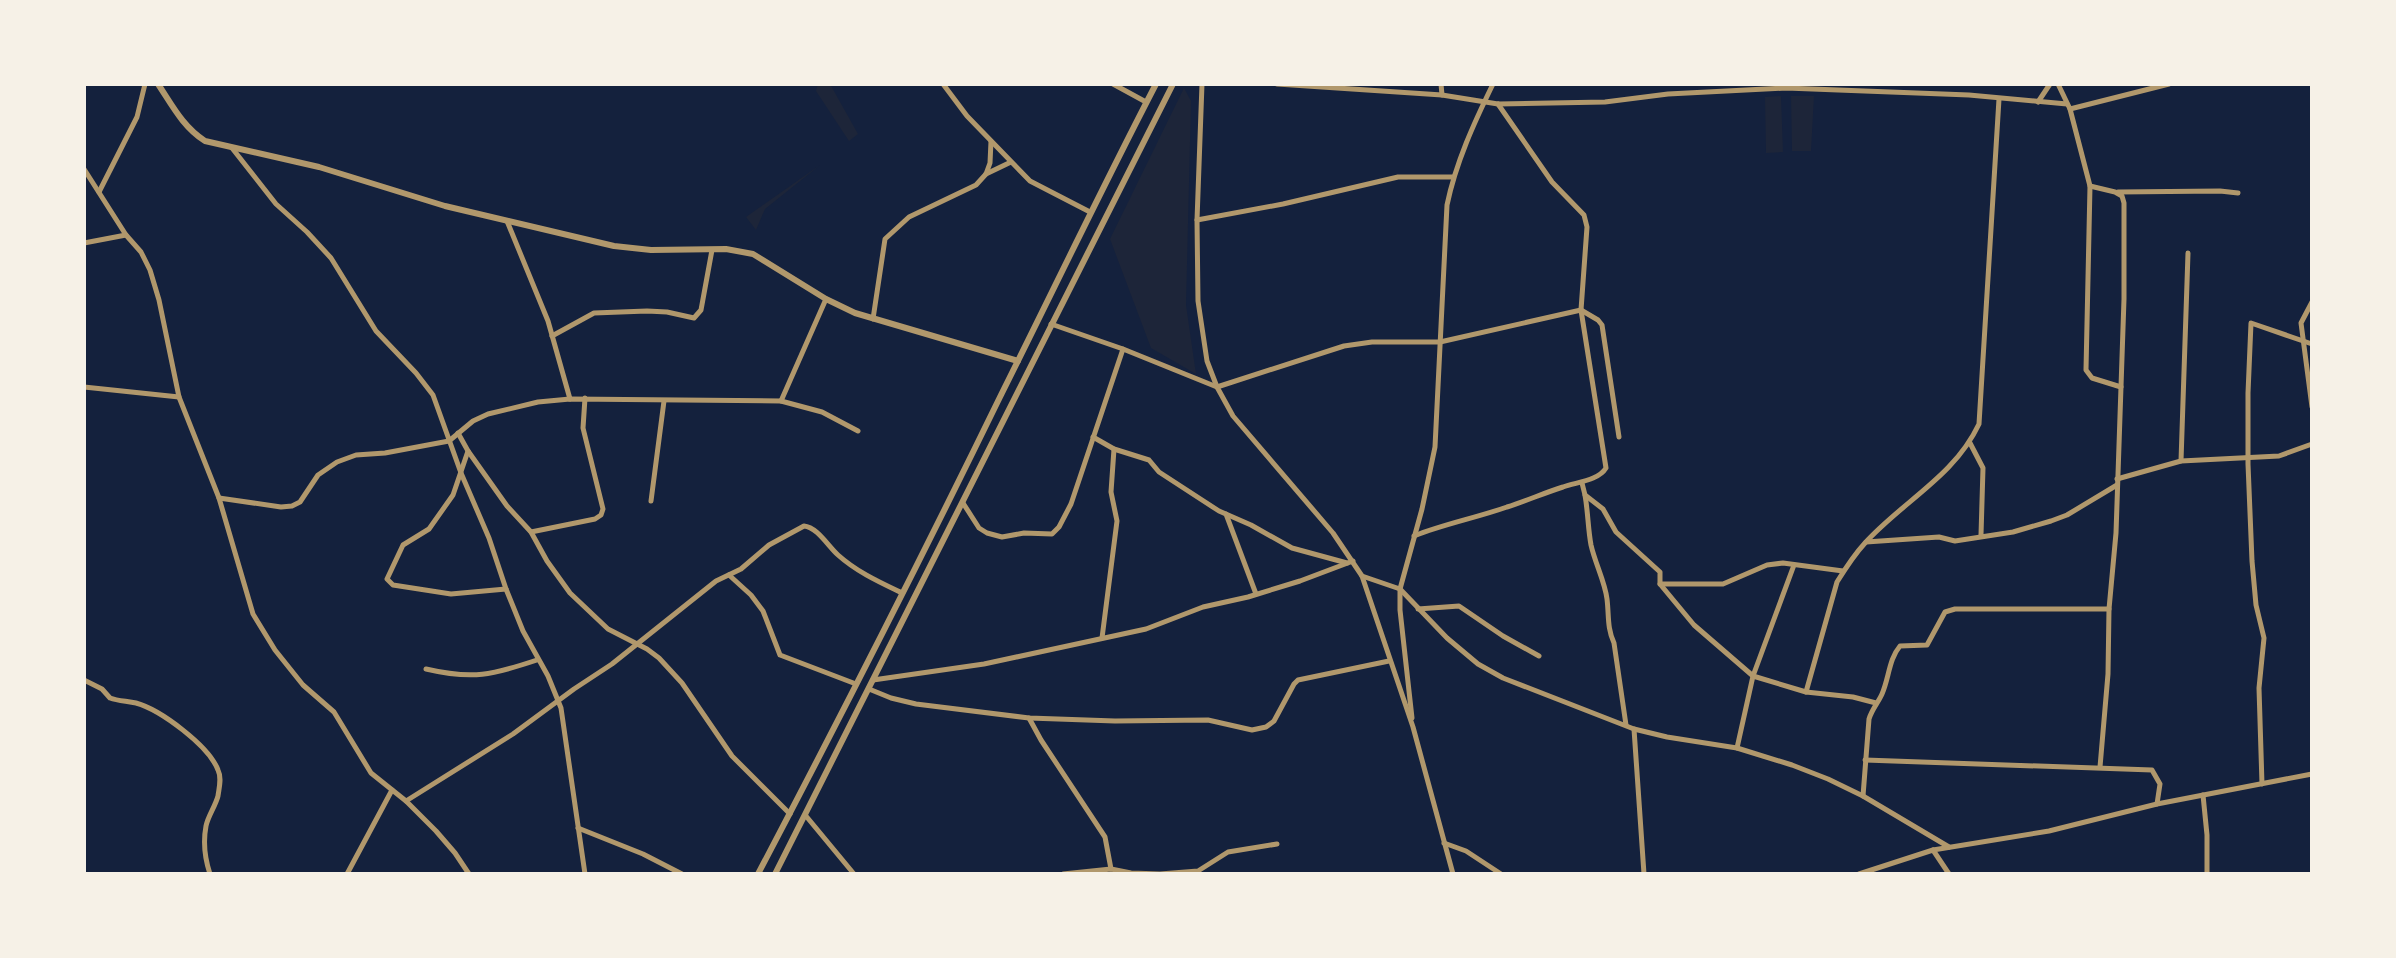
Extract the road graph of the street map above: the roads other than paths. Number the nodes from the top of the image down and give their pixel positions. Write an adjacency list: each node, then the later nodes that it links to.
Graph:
1 (145, 84): 30 (street)
2 (158, 84): 24 (street)
3 (943, 84): 23 (street)
4 (1113, 84): 19 (street)
5 (1156, 84): 19 (street)
6 (1173, 84): 44 (street)
7 (1202, 84): 34 (street)
8 (1277, 84): 16 (street)
9 (1441, 84): 16 (street)
10 (1493, 84): 18 (street)
11 (2050, 84): 20 (street)
12 (2058, 84): 22 (street)
13 (2169, 84): 22 (street)
14 (1786, 86): 15 (street); 21 (street)
15 (1832, 87): 17 (street)
16 (1442, 95): 18 (street)
17 (1999, 99): 20 (street); 65 (street)
18 (1485, 101): 21 (street); 28 (street)
19 (1146, 102): 33 (street)
20 (2038, 102): 22 (street)
21 (1498, 104): 42 (street)
22 (2068, 106): 29 (street)
23 (991, 141): 25 (street); 27 (street)
24 (232, 148): 35 (street); 64 (street)
25 (1011, 162): 27 (street); 33 (street)
26 (84, 169): 30 (street)
27 (986, 174): 43 (street)
28 (1453, 177): 34 (street); 47 (street)
29 (2090, 186): 31 (street); 53 (street)
30 (99, 192): 36 (street)
31 (2115, 192): 32 (street); 53 (street)
32 (2238, 193)
33 (1090, 212): 50 (street)
34 (1198, 220): 52 (street)
35 (508, 221): 38 (street); 45 (street)
36 (127, 235): 37 (street); 54 (street)
37 (84, 243)
38 (712, 250): 40 (street); 45 (street)
39 (2188, 253): 70 (street)
40 (826, 299): 43 (street); 58 (street)
41 (2312, 302): 46 (street)
42 (1581, 310): 47 (street); 63 (street); 73 (street)
43 (873, 319): 50 (street)
44 (1051, 324): 49 (street); 77 (street)
45 (552, 336): 56 (street)
46 (2303, 341): 48 (street); 59 (street); 69 (street)
47 (1440, 342): 52 (street); 81 (street)
48 (2312, 344)
49 (1123, 349): 52 (street); 62 (street)
50 (1018, 361): 91 (street)
51 (84, 387): 54 (street)
52 (1217, 387): 83 (street)
53 (2121, 387): 72 (street)
54 (179, 397): 75 (street)
55 (585, 398): 56 (street); 57 (street); 79 (street)
56 (570, 399): 61 (street)
57 (664, 401): 58 (street); 76 (street)
58 (781, 401): 60 (street)
59 (2312, 407)
60 (858, 431)
61 (458, 433): 64 (street); 68 (street)
62 (1093, 437): 67 (street); 77 (street)
63 (1619, 437)
64 (449, 441): 71 (street); 75 (street)
65 (1970, 443): 80 (street); 82 (street)
66 (2312, 444): 69 (street)
67 (1114, 449): 78 (street); 95 (street)
68 (468, 451): 71 (street); 79 (street)
69 (2248, 458): 70 (street); 117 (street)
70 (2181, 461): 72 (street)
71 (461, 473): 89 (street); 89 (street)
72 (2117, 482): 80 (street); 94 (street)
73 (1581, 483): 74 (street); 81 (street)
74 (1585, 495): 88 (street); 110 (street)
75 (219, 498): 118 (street)
76 (651, 501)
77 (963, 503): 103 (street)
78 (1226, 514): 83 (street); 92 (street)
79 (531, 532): 96 (street)
80 (1981, 535): 82 (street)
81 (1414, 536): 90 (street)
82 (1866, 542): 85 (street)
83 (1350, 562): 87 (street); 92 (street)
84 (1794, 565): 85 (street); 88 (street); 101 (street)
85 (1843, 571): 106 (street)
86 (729, 575): 91 (street); 96 (street); 104 (street)
87 (1362, 576): 90 (street); 99 (street)
88 (1660, 584): 101 (street)
89 (506, 589): 98 (street)
90 (1400, 589): 93 (street); 111 (street)
91 (902, 593): 104 (street)
92 (1256, 594): 95 (street)
93 (1418, 609): 97 (street); 110 (street)
94 (2109, 609): 108 (street); 115 (street)
95 (1102, 638): 103 (street)
96 (638, 644): 107 (street); 123 (street)
97 (1539, 656)
98 (537, 660): 100 (street); 107 (street)
99 (1390, 661): 109 (street); 111 (street)
100 (426, 669)
101 (1753, 676): 106 (street); 113 (street)
102 (84, 680): 132 (street)
103 (873, 680): 105 (street)
104 (856, 684): 123 (street)
105 (869, 689): 109 (street); 124 (street)
106 (1806, 692): 108 (street)
107 (559, 702): 121 (street); 125 (street)
108 (1876, 703): 114 (street)
109 (1029, 718): 130 (street)
110 (1626, 725): 112 (street)
111 (1413, 727): 126 (street)
112 (1634, 729): 113 (street); 143 (street)
113 (1737, 748): 120 (street)
114 (1866, 760): 115 (street); 120 (street)
115 (2100, 767): 122 (street)
116 (2312, 774): 117 (street)
117 (2262, 784): 119 (street)
118 (392, 790): 121 (street); 133 (street)
119 (2203, 795): 122 (street); 146 (street)
120 (1863, 796): 128 (street)
121 (406, 801): 134 (street)
122 (2157, 804): 128 (street)
123 (790, 814): 137 (street)
124 (806, 816): 138 (street); 139 (street)
125 (578, 828): 135 (street); 136 (street)
126 (1444, 843): 141 (street); 142 (street)
127 (1277, 844): 131 (street)
128 (1950, 847): 129 (street)
129 (1933, 850): 144 (street); 145 (street)
130 (1111, 869): 131 (street); 140 (street)
131 (1131, 873)
132 (210, 874)
133 (347, 874)
134 (468, 874)
135 (585, 874)
136 (682, 874)
137 (758, 874)
138 (775, 874)
139 (854, 874)
140 (1063, 874)
141 (1453, 874)
142 (1501, 874)
143 (1644, 874)
144 (1859, 874)
145 (1949, 874)
146 (2207, 874)

